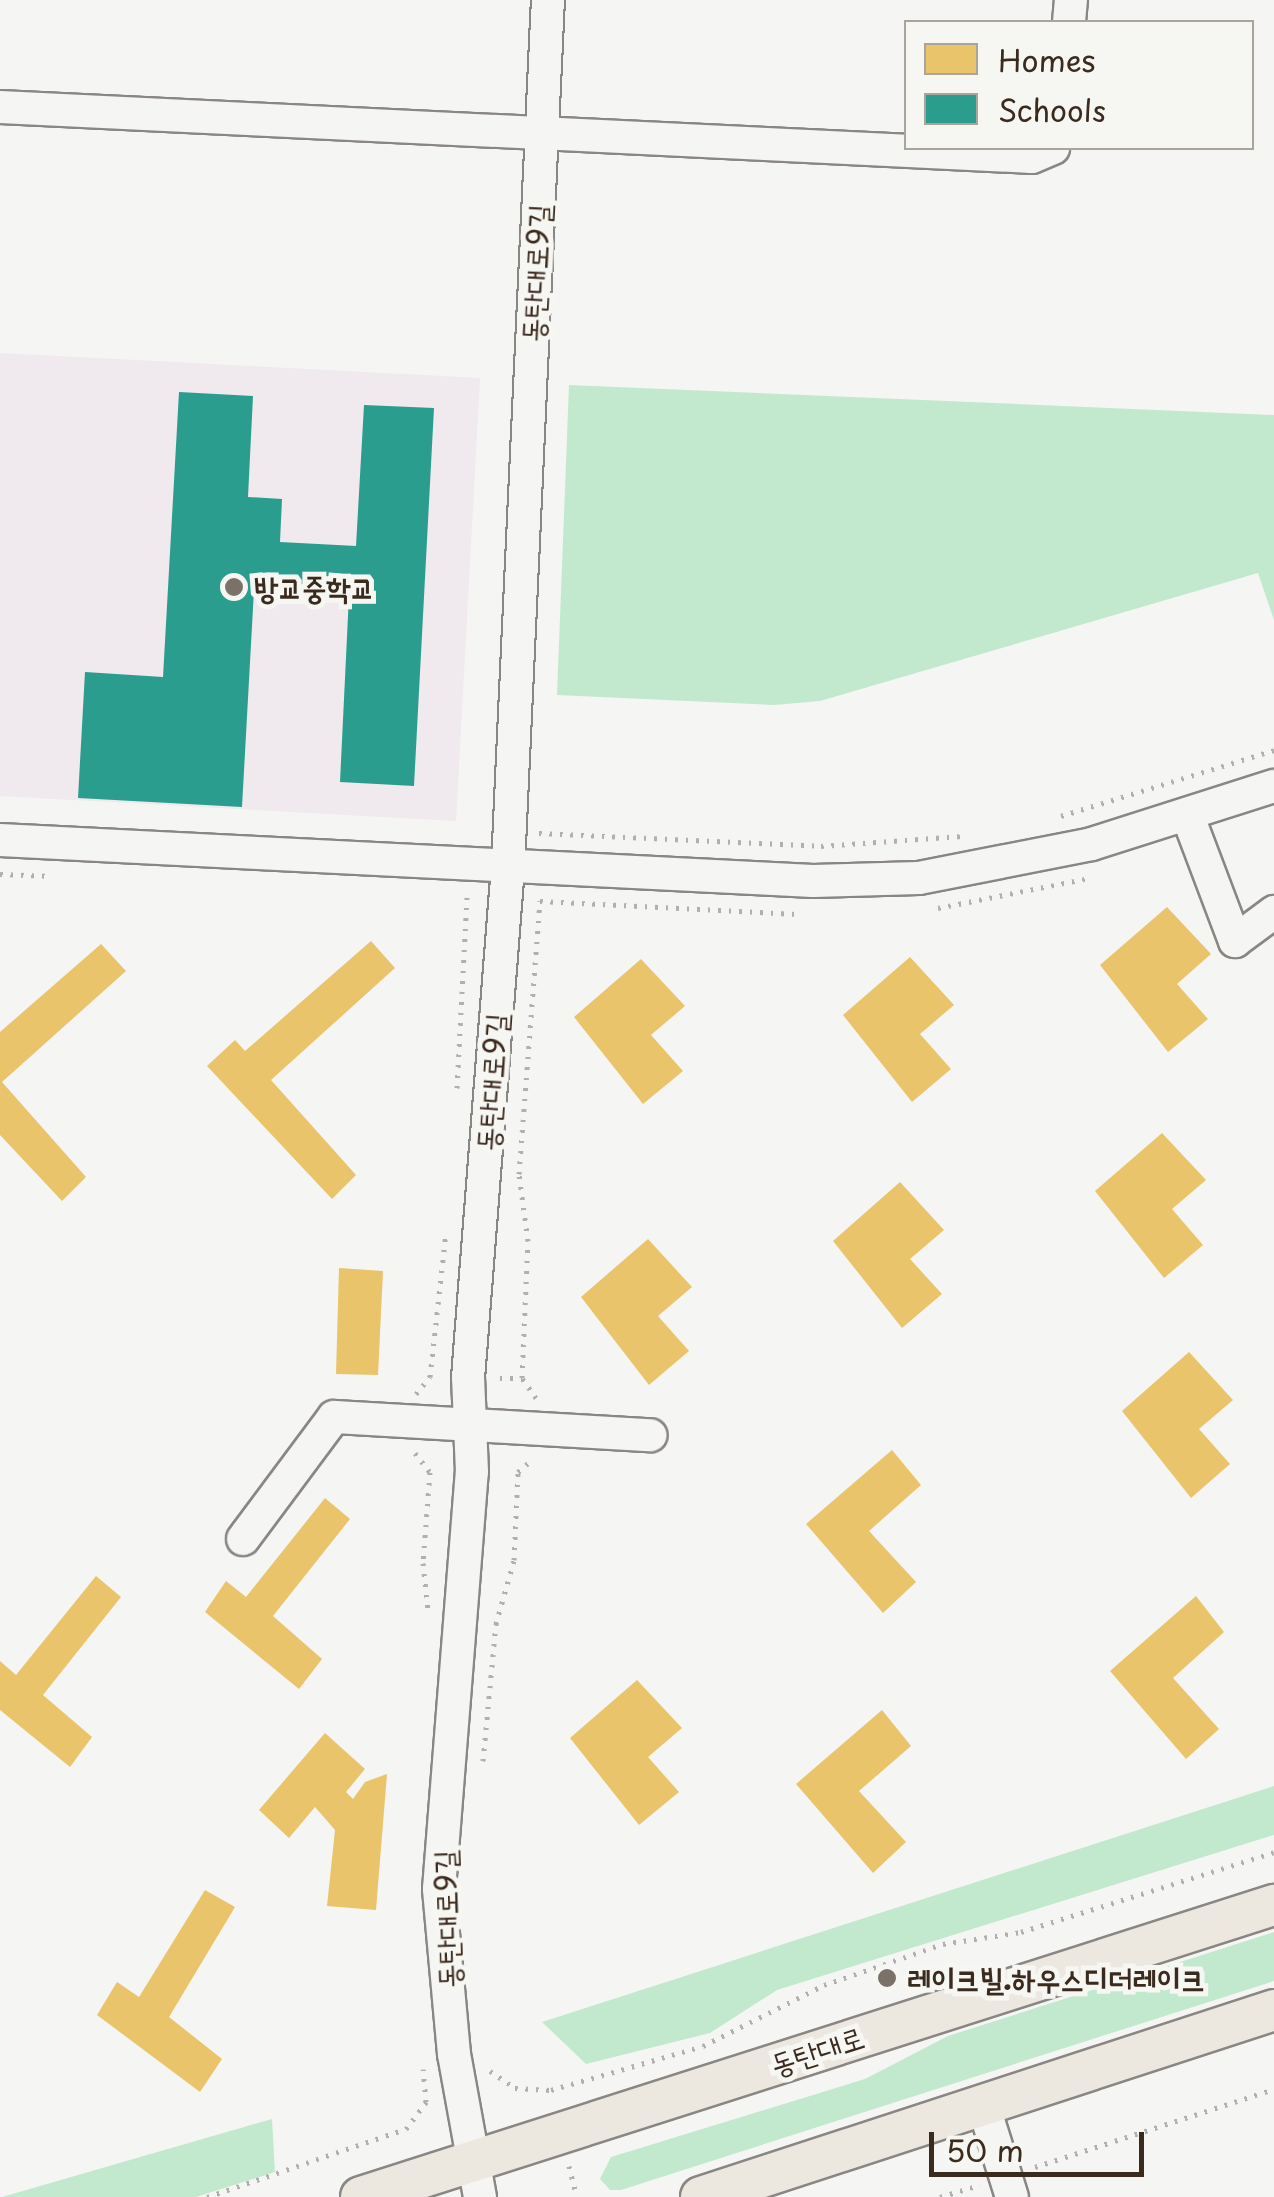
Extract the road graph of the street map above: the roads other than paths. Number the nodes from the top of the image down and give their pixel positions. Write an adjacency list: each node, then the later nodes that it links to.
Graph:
1 (548, 0): 3 (street, 동탄대로9길)
2 (0, 107): 3 (street)
3 (541, 133): 4 (street); 8 (street, 동탄대로9길)
4 (1049, 150)
5 (1274, 786): 6 (street)
6 (1187, 814): 8 (street); 9 (street)
7 (0, 840): 8 (street)
8 (508, 866): 10 (street, 동탄대로9길)
9 (1274, 912)
10 (467, 1425): 11 (street); 12 (street); 16 (street, 동탄대로9길)
11 (650, 1436)
12 (243, 1539)
13 (1274, 1905): 16 (main road, 동탄대로)
14 (1274, 2010): 15 (main road)
15 (983, 2104): 17 (street); 19 (main road)
16 (476, 2179): 18 (main road, 동탄대로)
17 (1018, 2184)
18 (361, 2197)
19 (701, 2197)

